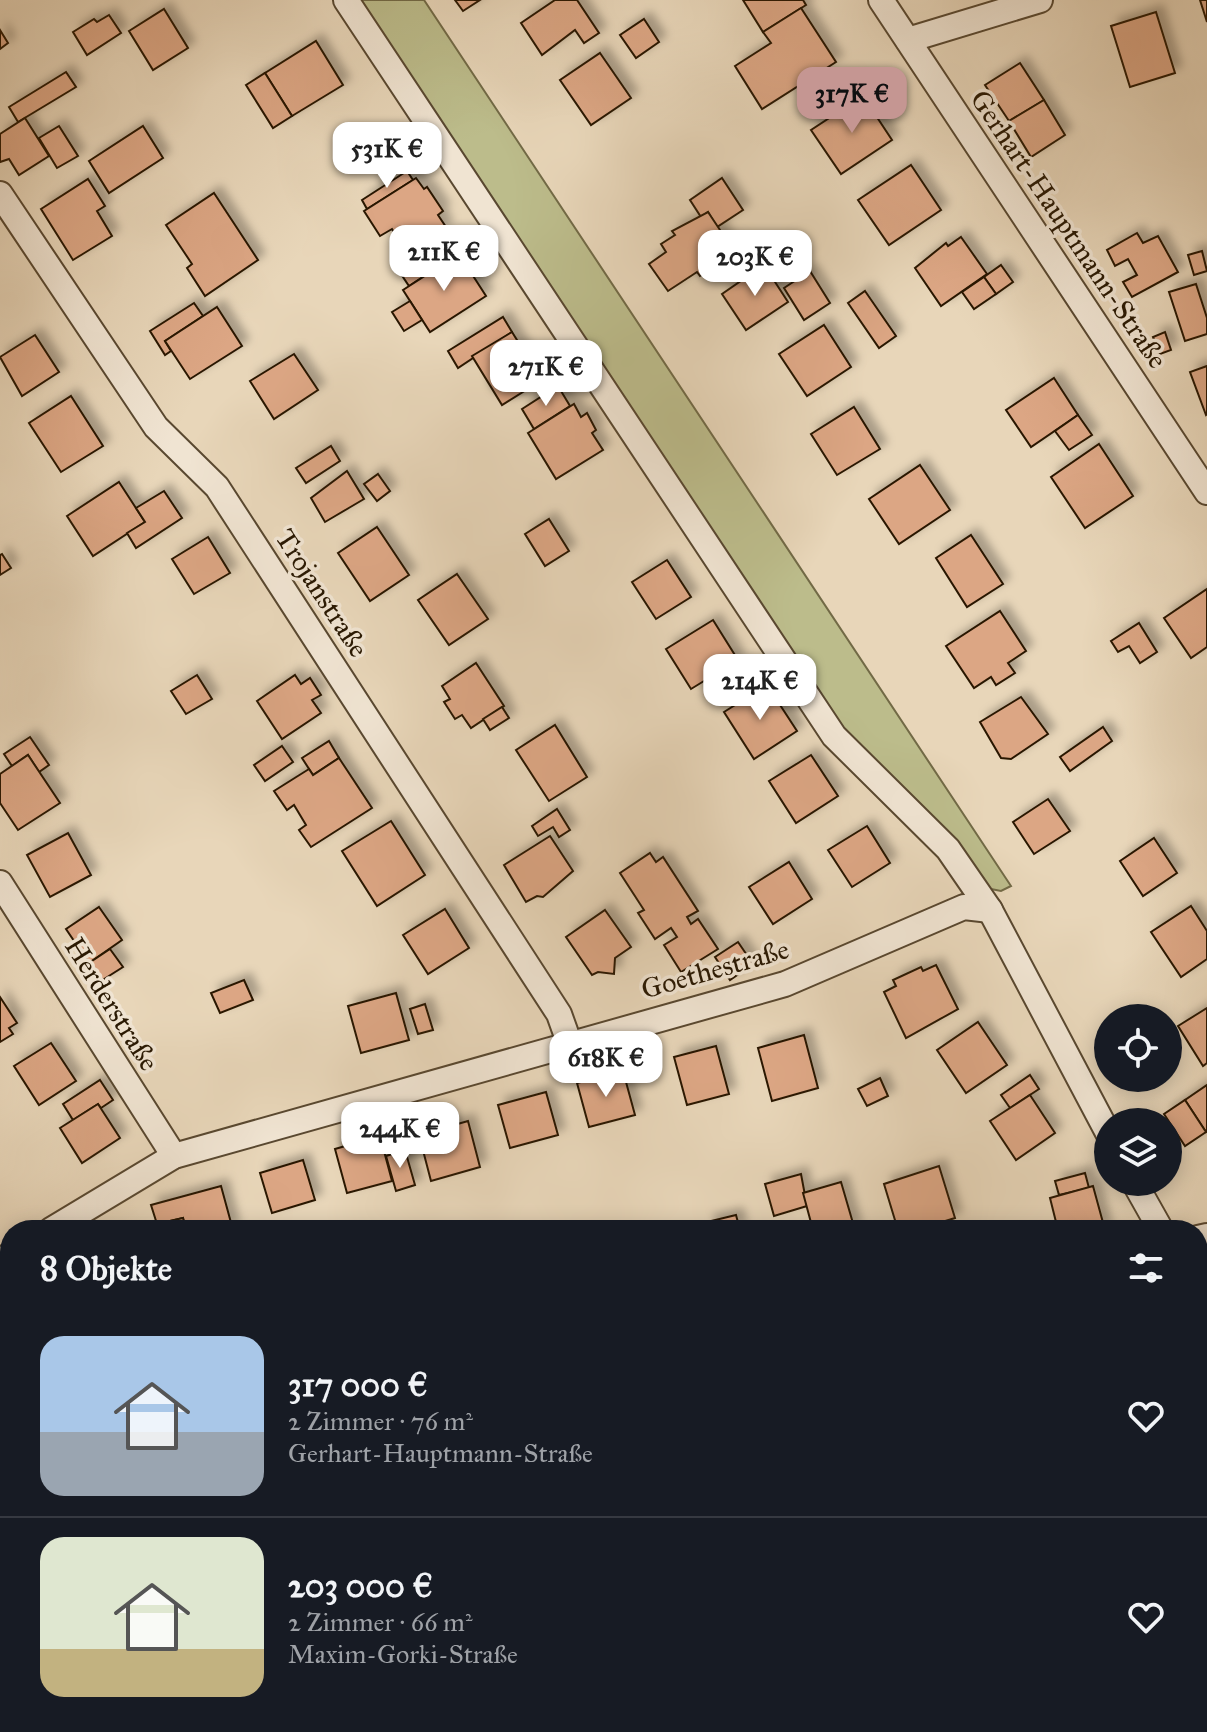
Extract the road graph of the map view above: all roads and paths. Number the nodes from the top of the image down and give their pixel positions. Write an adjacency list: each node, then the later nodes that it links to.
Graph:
1 (346, 0): 8 (street)
2 (881, 0): 4 (street, Gerhart-Hauptmann-Straße)
3 (1040, 0): 4 (street)
4 (908, 40): 6 (street, Gerhart-Hauptmann-Straße)
5 (0, 194): 9 (street, Trojanstraße)
6 (1207, 492)
7 (0, 883): 11 (street, Herderstraße)
8 (990, 910): 9 (street, Goethestraße); 10 (street)
9 (569, 1042): 11 (street, Goethestraße)
10 (1095, 1108)
11 (174, 1156): 13 (street, Goethestraße)
12 (1142, 1196): 14 (street)
13 (68, 1220)
14 (1155, 1220)

